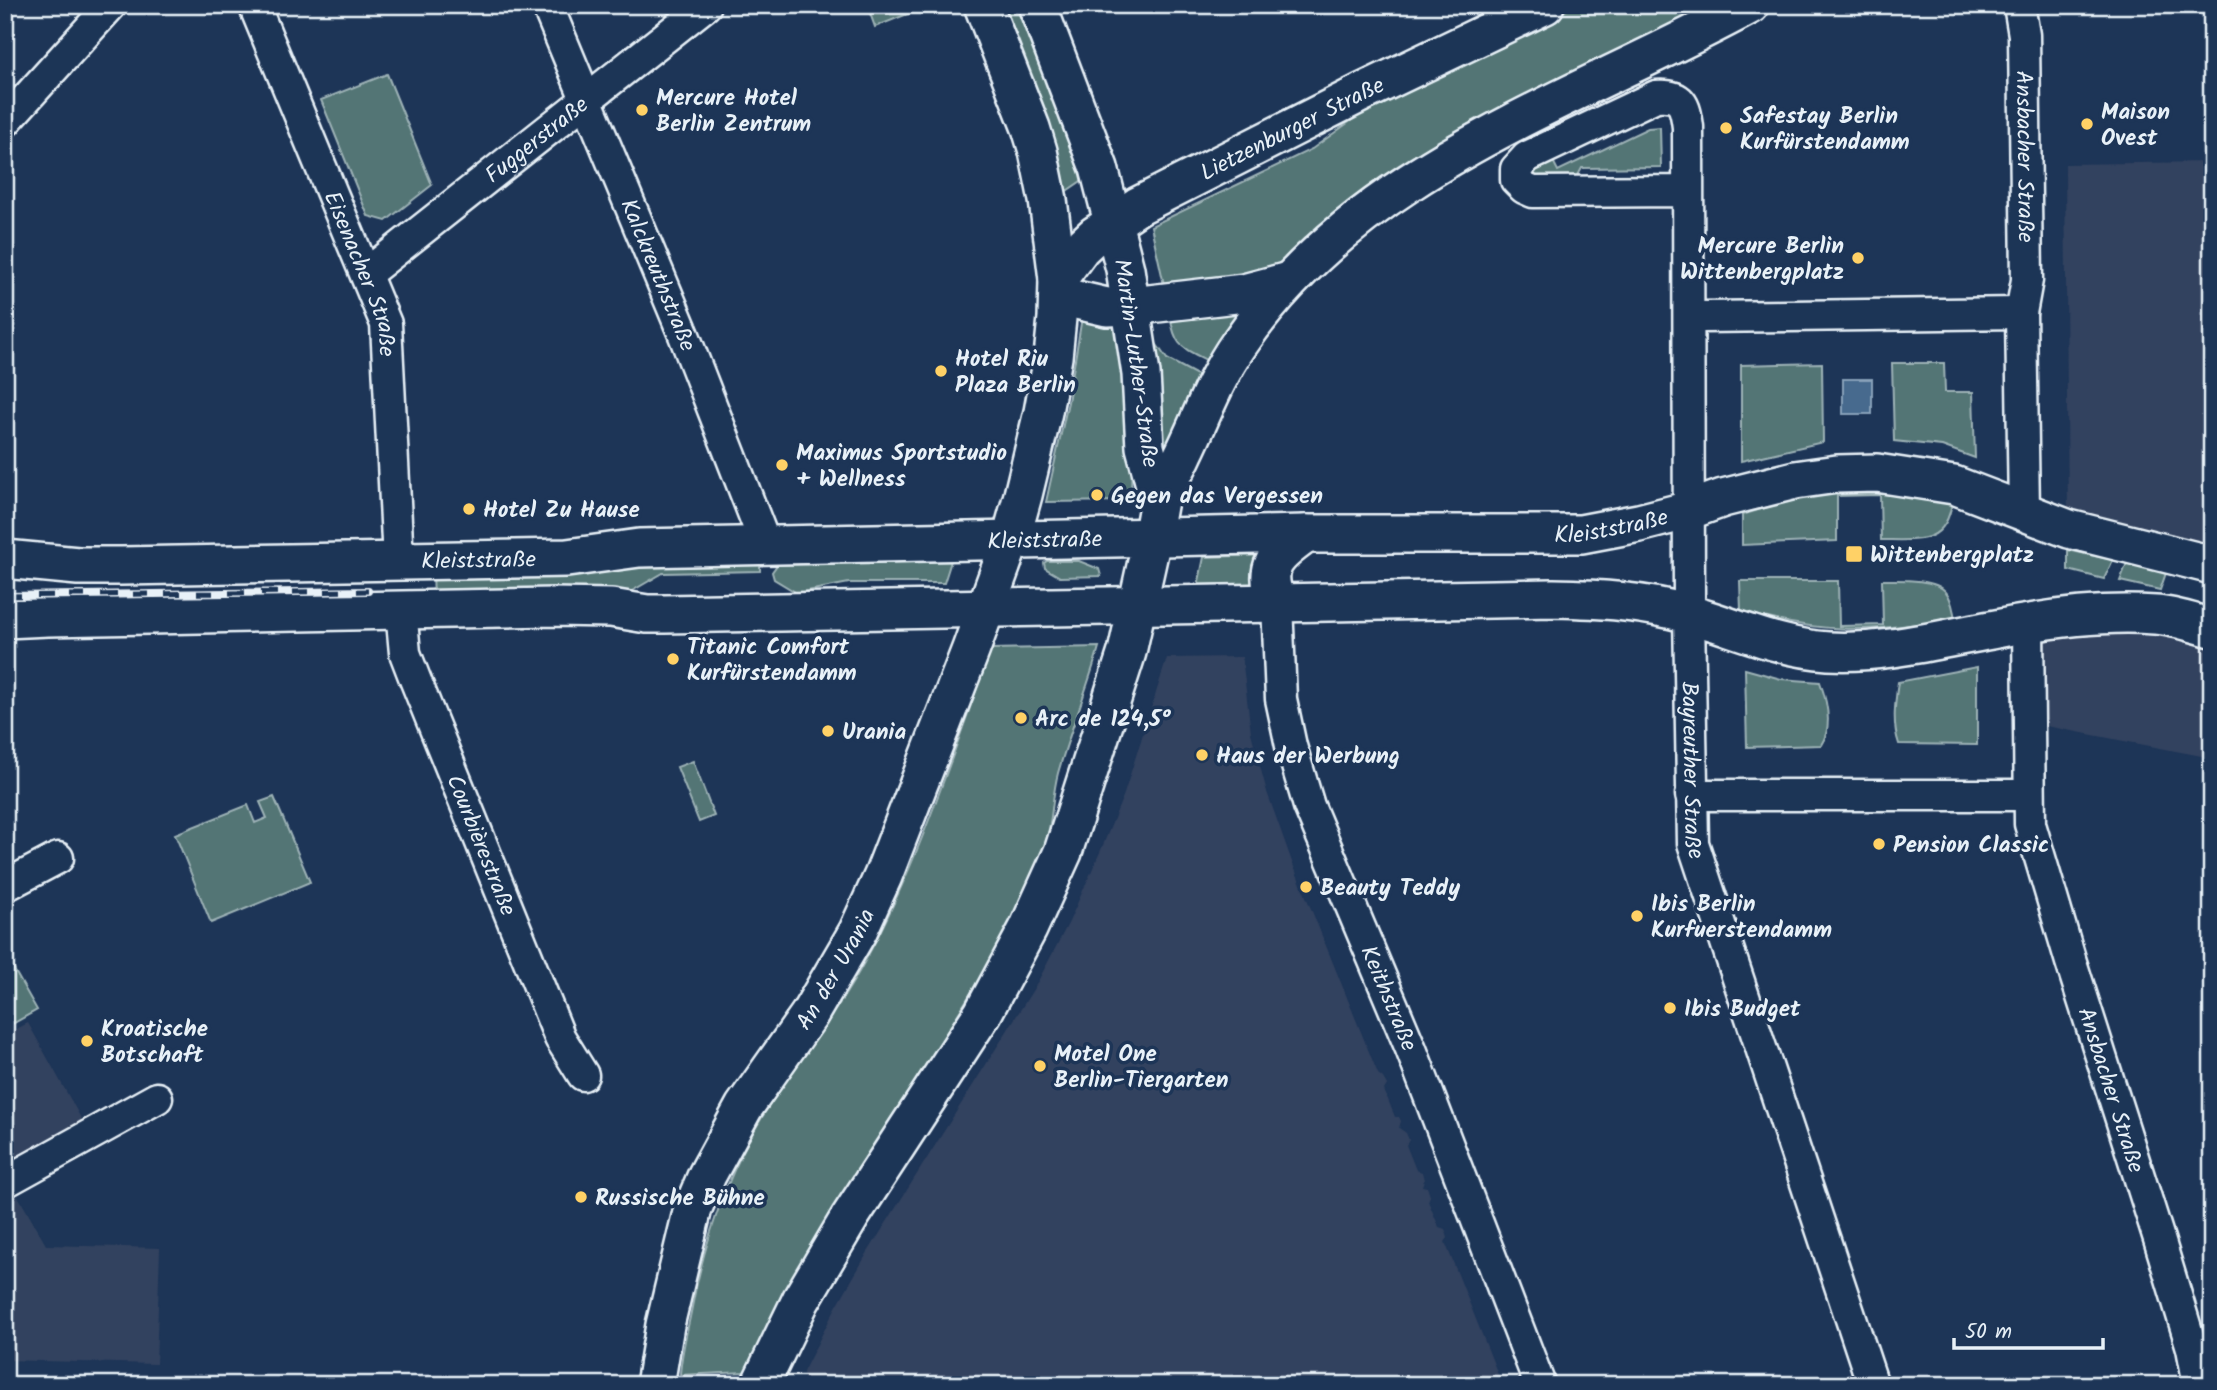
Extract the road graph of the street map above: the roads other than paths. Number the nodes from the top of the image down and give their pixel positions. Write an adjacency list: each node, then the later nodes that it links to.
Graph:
1 (111, 5): 13 (street)
2 (254, 5): 16 (street, Eisenacher Straße)
3 (547, 5): 12 (street, Kalckreuthstraße)
4 (706, 5): 12 (street, Fuggerstraße)
5 (983, 5): 18 (main road)
6 (1037, 5): 15 (main road, Martin-Luther-Straße)
7 (1545, 5): 15 (main road, Lietzenburger Straße)
8 (1750, 5): 17 (main road)
9 (2019, 5): 11 (street, Ansbacher Straße)
10 (2031, 5): 11 (street, Ansbacher Straße)
11 (2024, 35): 20 (street, Ansbacher Straße)
12 (585, 101): 16 (street, Fuggerstraße); 28 (street, Kalckreuthstraße)
13 (5, 122)
14 (1687, 191): 14 (street, Bayreuther Straße); 23 (street, Bayreuther Straße)
15 (1114, 221): 18 (main road, Lietzenburger Straße); 19 (main road, Martin-Luther-Straße)
16 (366, 274): 30 (street, Eisenacher Straße)
17 (1290, 281): 19 (main road); 22 (main road)
18 (1058, 288): 19 (main road); 27 (main road)
19 (1132, 306): 22 (main road, Martin-Luther-Straße)
20 (2021, 313): 21 (street); 24 (street)
21 (1702, 317)
22 (1159, 500): 26 (main road, Martin-Luther-Straße)
23 (1690, 510): 24 (main road); 25 (main road, Kleiststraße); 36 (street, Bayreuther Straße)
24 (2022, 511): 31 (main road)
25 (1306, 534): 26 (main road, Kleiststraße); 32 (main road)
26 (1152, 539): 27 (main road, Kleiststraße); 33 (main road, Martin-Luther-Straße)
27 (1010, 542): 28 (main road, Kleiststraße); 34 (main road, An der Urania)
28 (766, 546): 30 (main road, Kleiststraße)
29 (5, 559): 30 (main road, Kleiststraße)
30 (398, 561): 35 (main road, Kleiststraße)
31 (2212, 565)
32 (1277, 603): 33 (main road); 36 (main road); 49 (street, Keithstraße)
33 (1137, 606): 34 (main road); 48 (main road)
34 (985, 608): 35 (main road); 47 (main road, An der Urania)
35 (401, 610): 37 (main road); 44 (street, Courbièrestraße)
36 (1689, 614): 38 (main road); 40 (street, Bayreuther Straße)
37 (5, 619)
38 (2028, 624): 39 (main road); 41 (street)
39 (2212, 628)
40 (1692, 795): 41 (street); 50 (street, Bayreuther Straße)
41 (2028, 795): 51 (street, Ansbacher Straße)
42 (58, 858): 43 (street)
43 (5, 887)
44 (583, 1075)
45 (157, 1098): 46 (street)
46 (5, 1182)
47 (655, 1385)
48 (760, 1385)
49 (1540, 1385)
50 (1873, 1385)
51 (2199, 1385)

